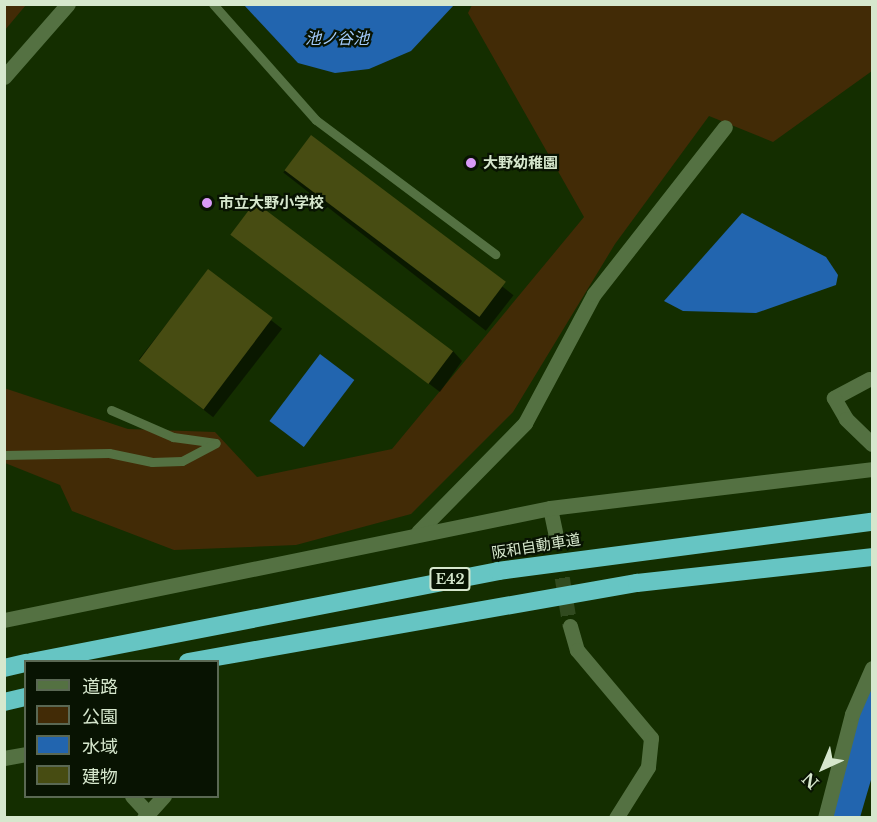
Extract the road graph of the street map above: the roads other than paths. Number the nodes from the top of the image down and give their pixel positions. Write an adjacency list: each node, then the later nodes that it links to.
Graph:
1 (68, 4): 3 (street)
2 (213, 4): 5 (lane)
3 (4, 77)
4 (726, 127): 13 (street)
5 (495, 254)
6 (868, 379): 8 (street)
7 (111, 410): 9 (lane)
8 (873, 444)
9 (4, 455)
10 (873, 469): 11 (street)
11 (550, 508): 13 (street); 14 (street)
12 (873, 522): 18 (highway, 阪和自動車道 / E42)
13 (418, 532): 16 (street)
14 (555, 532)
15 (873, 557): 19 (highway, E42)
16 (4, 620)
17 (570, 626): 31 (street)
18 (41, 660)
19 (199, 660)
20 (24, 663): 21 (highway)
21 (4, 668)
22 (873, 668): 23 (street)
23 (866, 696): 32 (street)
24 (24, 698): 25 (highway)
25 (4, 702)
26 (24, 754): 27 (street)
27 (4, 758)
28 (133, 798): 30 (street)
29 (162, 798): 30 (street)
30 (146, 815)
31 (616, 818)
32 (825, 818)

